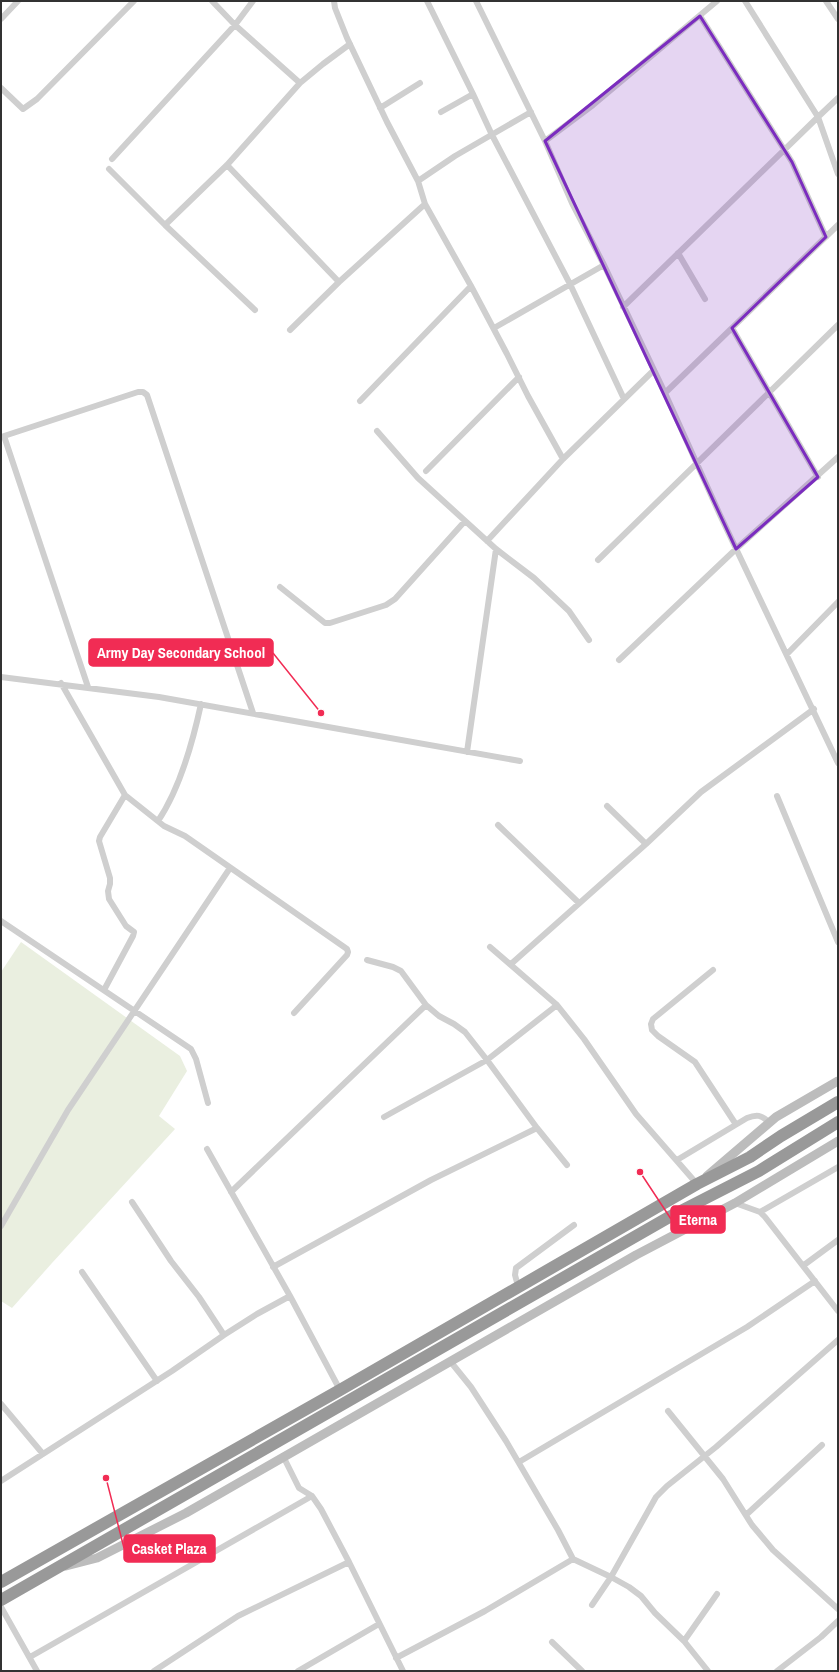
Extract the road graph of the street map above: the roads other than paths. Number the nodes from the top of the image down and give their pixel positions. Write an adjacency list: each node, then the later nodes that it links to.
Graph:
1 (18, 1): 12 (street)
2 (134, 1): 18 (street)
3 (212, 1): 14 (street)
4 (253, 1): 14 (street)
5 (334, 1): 15 (street)
6 (427, 1): 19 (street)
7 (476, 1): 23 (street)
8 (718, 1): 11 (street)
9 (745, 1): 24 (street)
10 (826, 1): 13 (street)
11 (700, 16): 26 (street); 27 (street)
12 (1, 18)
13 (838, 20)
14 (235, 25): 16 (street); 28 (street)
15 (350, 44): 16 (street); 21 (street)
16 (300, 83): 29 (street)
17 (420, 83): 21 (street)
18 (1, 88)
19 (473, 94): 22 (street); 25 (street)
20 (838, 98): 24 (street)
21 (380, 108): 32 (street)
22 (441, 112)
23 (531, 112): 25 (street); 26 (street)
24 (818, 117): 27 (street); 31 (street)
25 (492, 135): 32 (street); 40 (street)
26 (545, 141): 38 (street)
27 (784, 150): 36 (street); 37 (street)
28 (112, 159)
29 (227, 164): 34 (street); 39 (street)
30 (109, 169): 34 (street)
31 (838, 174)
32 (418, 181): 33 (street)
33 (426, 204): 39 (street); 41 (street)
34 (165, 225): 44 (street)
35 (838, 225): 36 (street)
36 (826, 237): 47 (street)
37 (678, 253): 42 (street); 43 (street)
38 (604, 264): 40 (street); 43 (street)
39 (339, 282): 48 (street)
40 (570, 284): 46 (street); 53 (street)
41 (471, 286): 46 (street); 54 (street)
42 (705, 299)
43 (623, 307): 49 (street)
44 (256, 310)
45 (838, 325): 51 (street)
46 (494, 328): 50 (street)
47 (732, 328): 51 (street); 52 (street)
48 (290, 330)
49 (654, 370): 52 (street); 53 (street)
50 (519, 377): 58 (street); 60 (street)
51 (770, 392): 59 (street); 61 (street)
52 (665, 393): 59 (street)
53 (624, 399): 58 (street)
54 (360, 401)
55 (378, 431): 62 (street)
56 (3, 436): 74 (street); 77 (street)
57 (838, 457): 61 (street)
58 (563, 459): 63 (street)
59 (697, 463): 65 (street); 66 (street)
60 (426, 471)
61 (818, 477): 65 (street)
62 (465, 521): 63 (street); 67 (street)
63 (487, 541): 64 (street)
64 (496, 548): 69 (street); 78 (street)
65 (736, 549): 70 (street); 71 (street)
66 (598, 560)
67 (280, 587)
68 (838, 602): 70 (street)
69 (589, 640)
70 (787, 654): 76 (street)
71 (619, 660)
72 (1, 677): 73 (street)
73 (61, 684): 74 (street); 81 (street)
74 (88, 687): 75 (street)
75 (201, 704): 77 (street); 84 (street)
76 (814, 709): 80 (street); 86 (street)
77 (253, 713): 78 (street)
78 (467, 752): 79 (street)
79 (520, 761)
80 (838, 763)
81 (125, 795): 84 (street); 95 (street)
82 (777, 796): 90 (street)
83 (607, 806): 86 (street)
84 (158, 821): 87 (street)
85 (498, 825): 88 (street)
86 (646, 844): 88 (street)
87 (230, 868): 98 (street); 99 (street)
88 (579, 903): 93 (street)
89 (1, 920): 95 (street)
90 (838, 942)
91 (490, 947): 93 (street)
92 (367, 960): 96 (street)
93 (511, 964): 97 (street)
94 (713, 970): 107 (street)
95 (104, 990): 98 (street)
96 (426, 1005): 100 (street); 115 (street)
97 (557, 1005): 100 (street); 111 (street)
98 (135, 1011): 103 (street); 120 (street)
99 (294, 1013)
100 (487, 1060): 104 (street); 108 (street)
101 (838, 1081): 105 (main road)
102 (838, 1102): 114 (highway)
103 (208, 1103)
104 (384, 1117)
105 (769, 1122): 107 (street); 114 (main road)
106 (838, 1122): 146 (highway)
107 (735, 1124): 111 (street)
108 (537, 1128): 112 (street); 123 (street)
109 (838, 1141): 117 (main road)
110 (207, 1149): 115 (street)
111 (677, 1160): 114 (street)
112 (567, 1165)
113 (838, 1167): 118 (street)
114 (697, 1184): 126 (highway)
115 (231, 1192): 123 (street)
116 (132, 1202): 129 (street)
117 (734, 1203): 118 (street); 131 (main road)
118 (760, 1212): 122 (street)
119 (574, 1225): 126 (street)
120 (1, 1226)
121 (838, 1240): 122 (street)
122 (804, 1265): 125 (street)
123 (273, 1267): 127 (street)
124 (82, 1272): 132 (street)
125 (815, 1281): 128 (street); 140 (street)
126 (518, 1286): 133 (highway)
127 (290, 1296): 129 (street); 133 (street)
128 (838, 1311)
129 (224, 1335): 132 (street)
130 (838, 1340): 139 (street)
131 (450, 1361): 138 (main road); 140 (street)
132 (157, 1381): 137 (street)
133 (340, 1390): 148 (highway)
134 (1, 1404): 137 (street)
135 (668, 1411): 139 (street)
136 (822, 1445): 143 (street)
137 (43, 1454): 141 (street)
138 (283, 1456): 142 (street); 146 (main road)
139 (705, 1456): 143 (street); 147 (street)
140 (519, 1462): 144 (street)
141 (1, 1481)
142 (312, 1496): 145 (street); 158 (street)
143 (746, 1515): 153 (street)
144 (573, 1559): 147 (street); 159 (street)
145 (349, 1562): 155 (street); 161 (street)
146 (53, 1570): 150 (highway)
147 (611, 1577): 151 (street); 156 (street)
148 (1, 1582)
149 (717, 1594): 156 (street)
150 (1, 1600)
151 (592, 1605)
152 (1, 1608): 158 (street)
153 (838, 1609)
154 (838, 1621): 166 (street)
155 (379, 1624): 159 (street); 162 (street)
156 (684, 1641): 165 (street)
157 (552, 1642): 164 (street)
158 (30, 1657): 160 (street)
159 (396, 1658): 163 (street)
160 (37, 1671)
161 (154, 1671)
162 (298, 1671)
163 (403, 1671)
164 (582, 1671)
165 (708, 1671)
166 (777, 1671)

